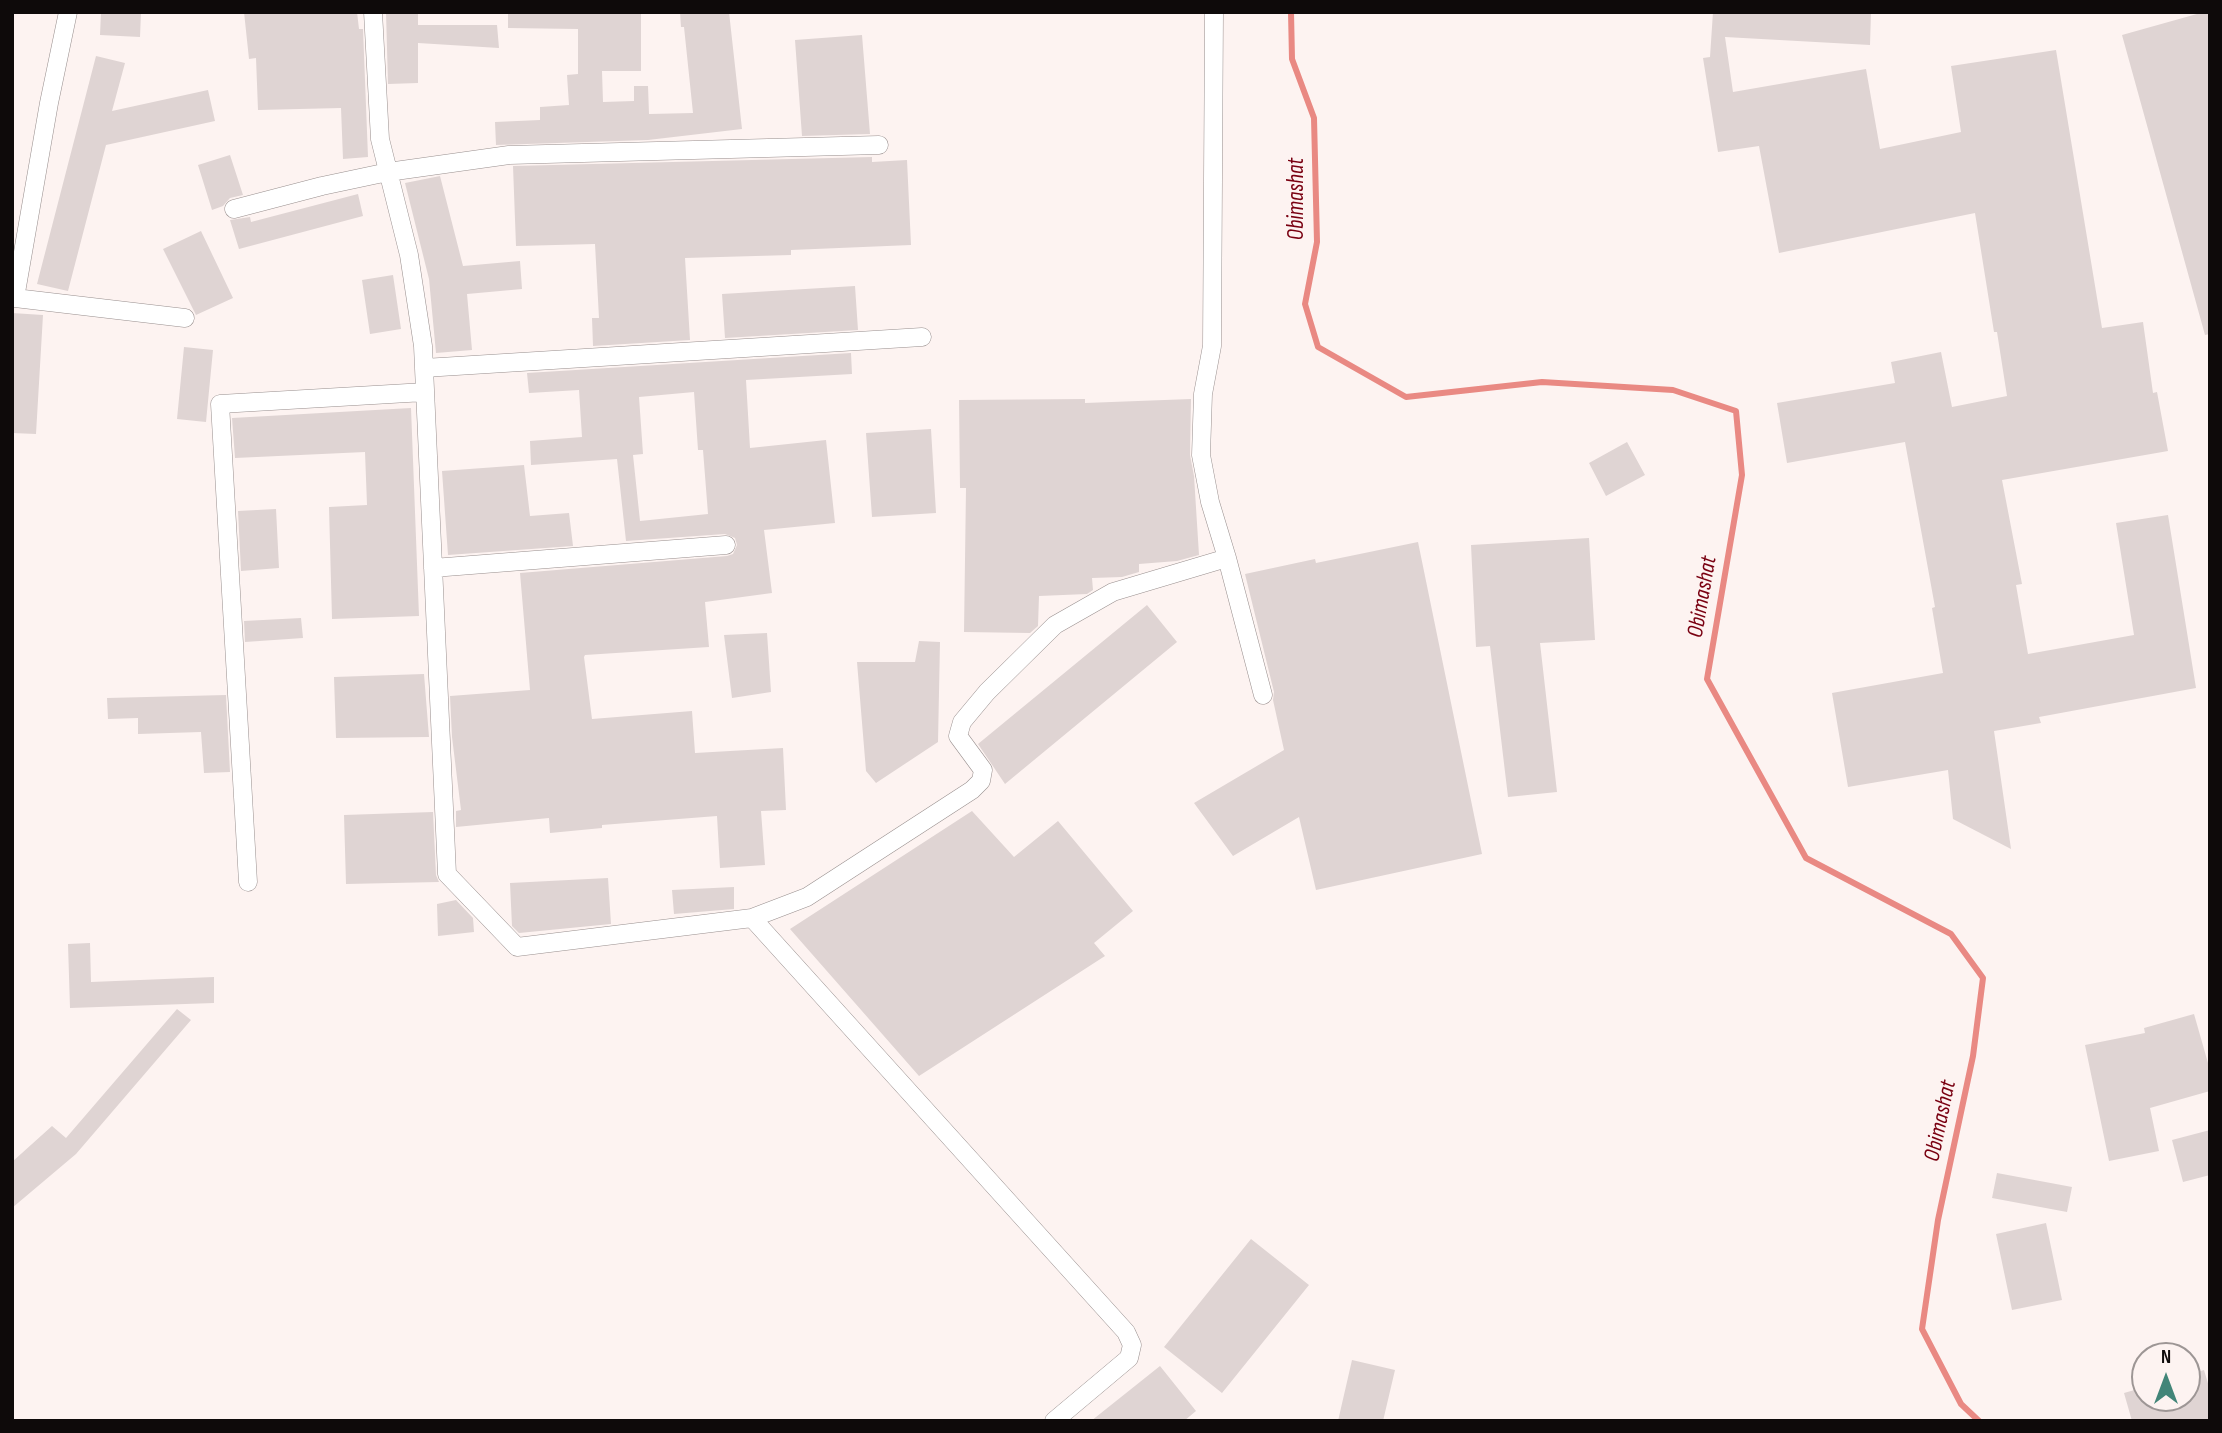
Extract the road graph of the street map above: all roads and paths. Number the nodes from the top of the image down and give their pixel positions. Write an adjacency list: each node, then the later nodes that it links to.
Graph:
1 (68, 12): 7 (street)
2 (373, 12): 5 (street)
3 (1214, 12): 12 (street)
4 (879, 145): 5 (street)
5 (388, 172): 6 (street); 9 (street)
6 (234, 209)
7 (185, 318)
8 (922, 337): 9 (street)
9 (424, 368): 10 (street)
10 (425, 392): 13 (street); 15 (street)
11 (726, 544): 13 (street)
12 (1227, 558): 14 (street); 16 (street)
13 (433, 568): 16 (street)
14 (1263, 695)
15 (248, 882)
16 (752, 918): 17 (street)
17 (1054, 1421)

